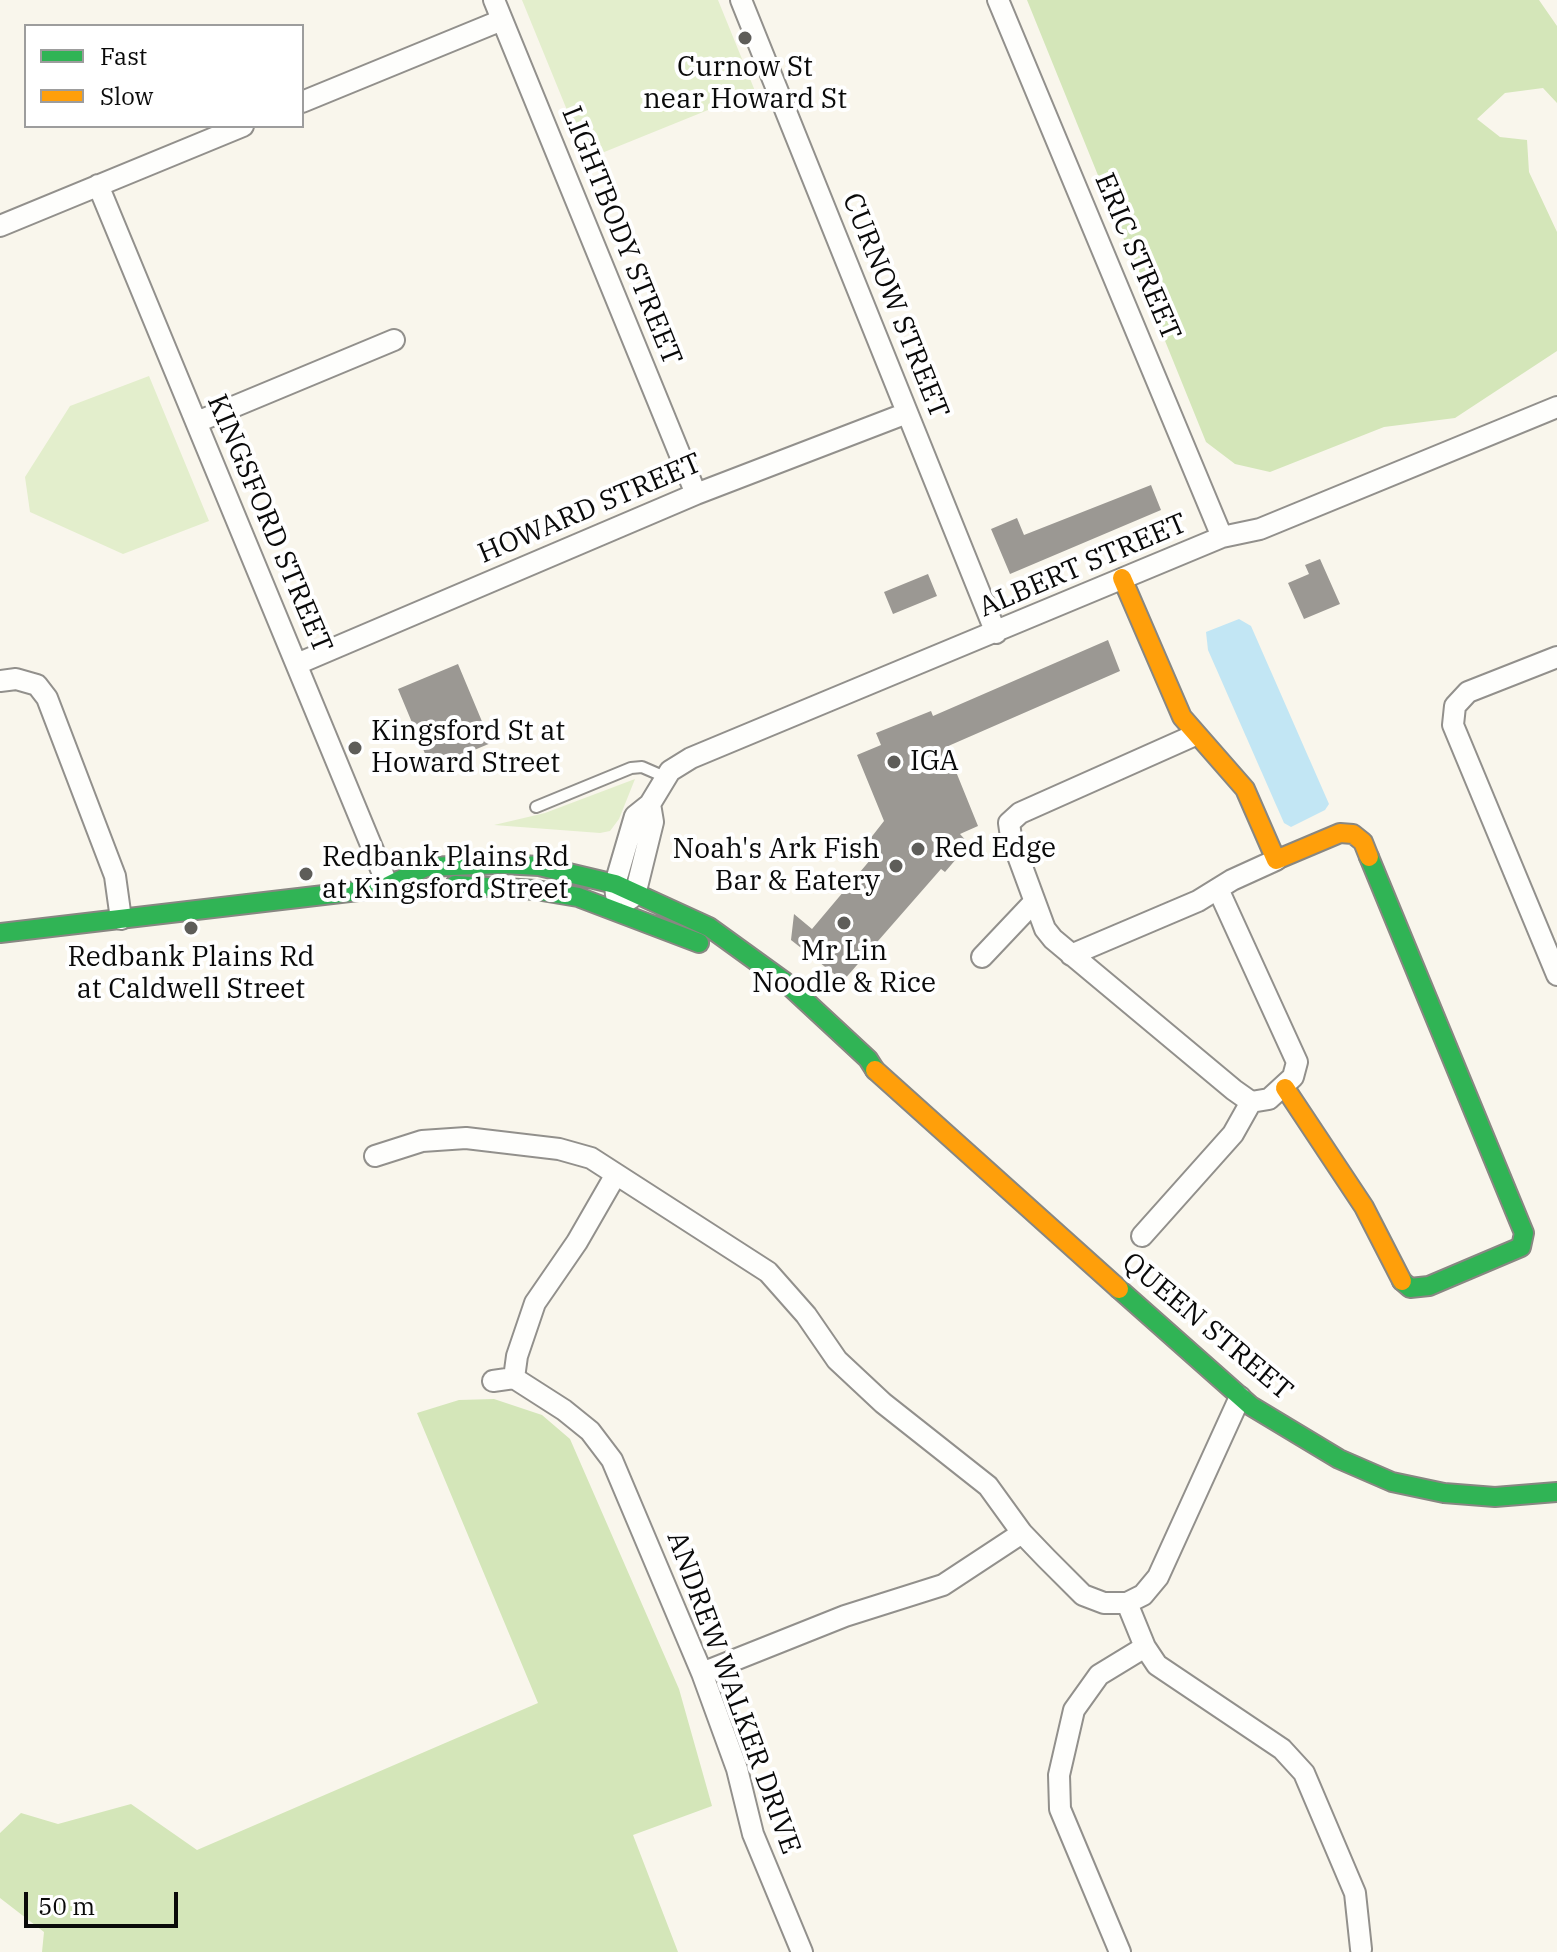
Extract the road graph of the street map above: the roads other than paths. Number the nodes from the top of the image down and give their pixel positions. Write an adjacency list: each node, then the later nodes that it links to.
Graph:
1 (494, 0): 4 (street, LIGHTBODY STREET)
2 (741, 0): 11 (street, CURNOW STREET)
3 (998, 0): 14 (street, ERIC STREET)
4 (502, 20): 5 (street); 13 (street, LIGHTBODY STREET)
5 (304, 101)
6 (238, 128): 7 (street)
7 (98, 185): 8 (street); 12 (street, KINGSFORD STREET)
8 (0, 226)
9 (394, 340): 12 (street)
10 (1557, 407): 14 (street, ALBERT STREET)
11 (907, 413): 13 (street, HOWARD STREET); 16 (street, CURNOW STREET)
12 (197, 422): 18 (street, KINGSFORD STREET)
13 (696, 494): 18 (street, HOWARD STREET)
14 (1222, 537): 15 (street, ALBERT STREET)
15 (1122, 578): 16 (street, ALBERT STREET); 20 (main road)
16 (996, 633): 21 (street, ALBERT STREET)
17 (1557, 657): 35 (street)
18 (297, 664): 26 (street, KINGSFORD STREET)
19 (0, 681): 31 (street)
20 (1195, 735): 24 (main road); 29 (street)
21 (665, 777): 22 (street, ALBERT STREET); 23 (lane)
22 (650, 804): 25 (street, ALBERT STREET); 28 (street, ALBERT STREET)
23 (536, 807)
24 (1276, 860): 27 (street); 37 (main road)
25 (615, 884): 26 (main road, QUEEN STREET); 28 (main road, QUEEN STREET); 30 (street, ALBERT STREET)
26 (388, 886): 30 (main road, QUEEN STREET); 31 (main road, QUEEN STREET)
27 (1218, 889): 33 (street); 37 (street)
28 (635, 895): 30 (street); 36 (main road, QUEEN STREET)
29 (1034, 902): 33 (street); 34 (street)
30 (618, 910): 36 (main road, QUEEN STREET)
31 (121, 919): 32 (main road, QUEEN STREET)
32 (0, 933)
33 (1071, 955): 38 (street)
34 (982, 957)
35 (1557, 975)
36 (880, 1078): 44 (main road, QUEEN STREET)
37 (1285, 1088): 38 (street)
38 (1251, 1102): 41 (street)
39 (375, 1156): 40 (street)
40 (615, 1176): 42 (street); 46 (street)
41 (1142, 1236)
42 (514, 1378): 43 (street); 49 (street, ANDREW WALKER DRIVE)
43 (493, 1381)
44 (1240, 1397): 45 (main road, QUEEN STREET); 47 (street)
45 (1557, 1492)
46 (1022, 1533): 47 (street); 49 (street)
47 (1127, 1603): 48 (street)
48 (1145, 1647): 50 (street); 52 (street)
49 (702, 1673): 51 (street, ANDREW WALKER DRIVE)
50 (1361, 1949)
51 (802, 1952)
52 (1120, 1952)

